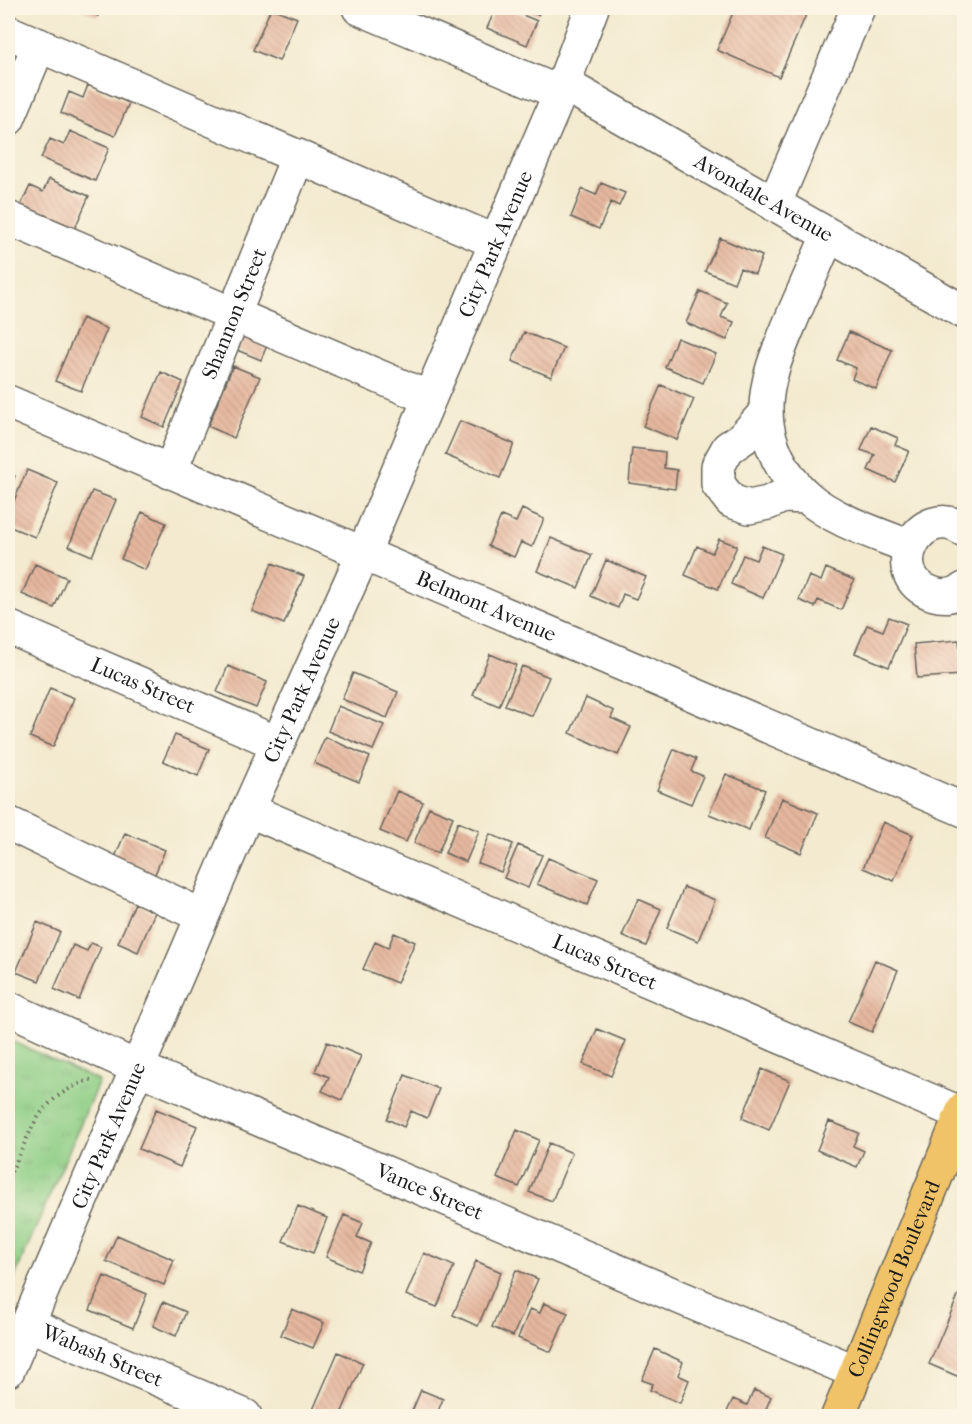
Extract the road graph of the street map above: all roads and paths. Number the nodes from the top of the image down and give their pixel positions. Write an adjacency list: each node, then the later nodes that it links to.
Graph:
1 (359, 8): 6 (street, Avondale Avenue)
2 (592, 8): 6 (street, City Park Avenue)
3 (858, 8): 9 (street)
4 (8, 32): 5 (street)
5 (39, 45): 7 (street); 8 (street)
6 (562, 88): 9 (street, Avondale Avenue); 12 (street, City Park Avenue)
7 (8, 119)
8 (298, 156): 12 (street); 14 (street, Shannon Street)
9 (774, 205): 11 (street, Avondale Avenue)
10 (8, 218): 14 (street)
11 (828, 236): 13 (street, Avondale Avenue); 17 (street)
12 (496, 242): 15 (street, City Park Avenue)
13 (964, 312)
14 (234, 315): 15 (street); 18 (street, Shannon Street)
15 (429, 398): 22 (street, City Park Avenue)
16 (8, 402): 18 (street, Belmont Avenue)
17 (766, 412): 19 (street); 19 (street)
18 (170, 472): 22 (street, Belmont Avenue)
19 (807, 497): 21 (street)
20 (964, 530): 21 (street)
21 (909, 547): 23 (street)
22 (363, 554): 25 (street, City Park Avenue); 27 (street, Belmont Avenue)
23 (964, 589)
24 (8, 627): 25 (street, Lucas Street)
25 (277, 743): 26 (street, City Park Avenue)
26 (248, 810): 29 (street, City Park Avenue); 33 (street, Lucas Street)
27 (964, 810)
28 (8, 823): 29 (street)
29 (202, 916): 31 (street, City Park Avenue)
30 (8, 1008): 31 (street, Vance Street)
31 (138, 1068): 35 (street, City Park Avenue); 37 (street, Vance Street)
32 (92, 1074): 34 (path)
33 (963, 1111): 37 (main road, Collingwood Boulevard)
34 (8, 1176)
35 (28, 1324): 36 (street, City Park Avenue); 38 (street, Wabash Street)
36 (8, 1370)
37 (855, 1372): 39 (main road, Collingwood Boulevard)
38 (245, 1416)
39 (838, 1416)

